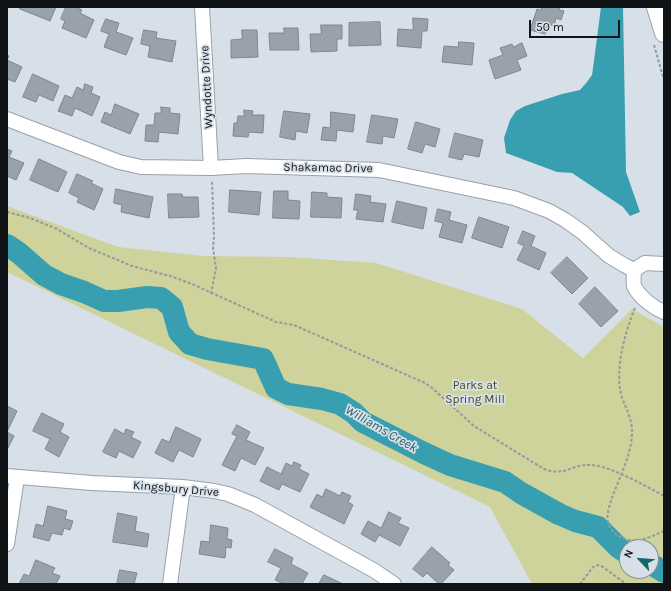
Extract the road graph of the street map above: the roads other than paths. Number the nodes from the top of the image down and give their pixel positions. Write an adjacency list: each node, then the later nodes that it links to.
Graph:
1 (202, 7): 5 (street, Wyndotte Drive)
2 (656, 7): 3 (street)
3 (664, 33)
4 (7, 119): 5 (street, Shakamac Drive)
5 (211, 168): 7 (street, Shakamac Drive)
6 (664, 264): 7 (street)
7 (634, 270): 8 (street)
8 (664, 312)
9 (12, 477): 10 (street, Kingsbury Drive); 11 (street)
10 (183, 487): 12 (street); 13 (street, Kingsbury Drive)
11 (7, 544)
12 (170, 584)
13 (394, 584)

